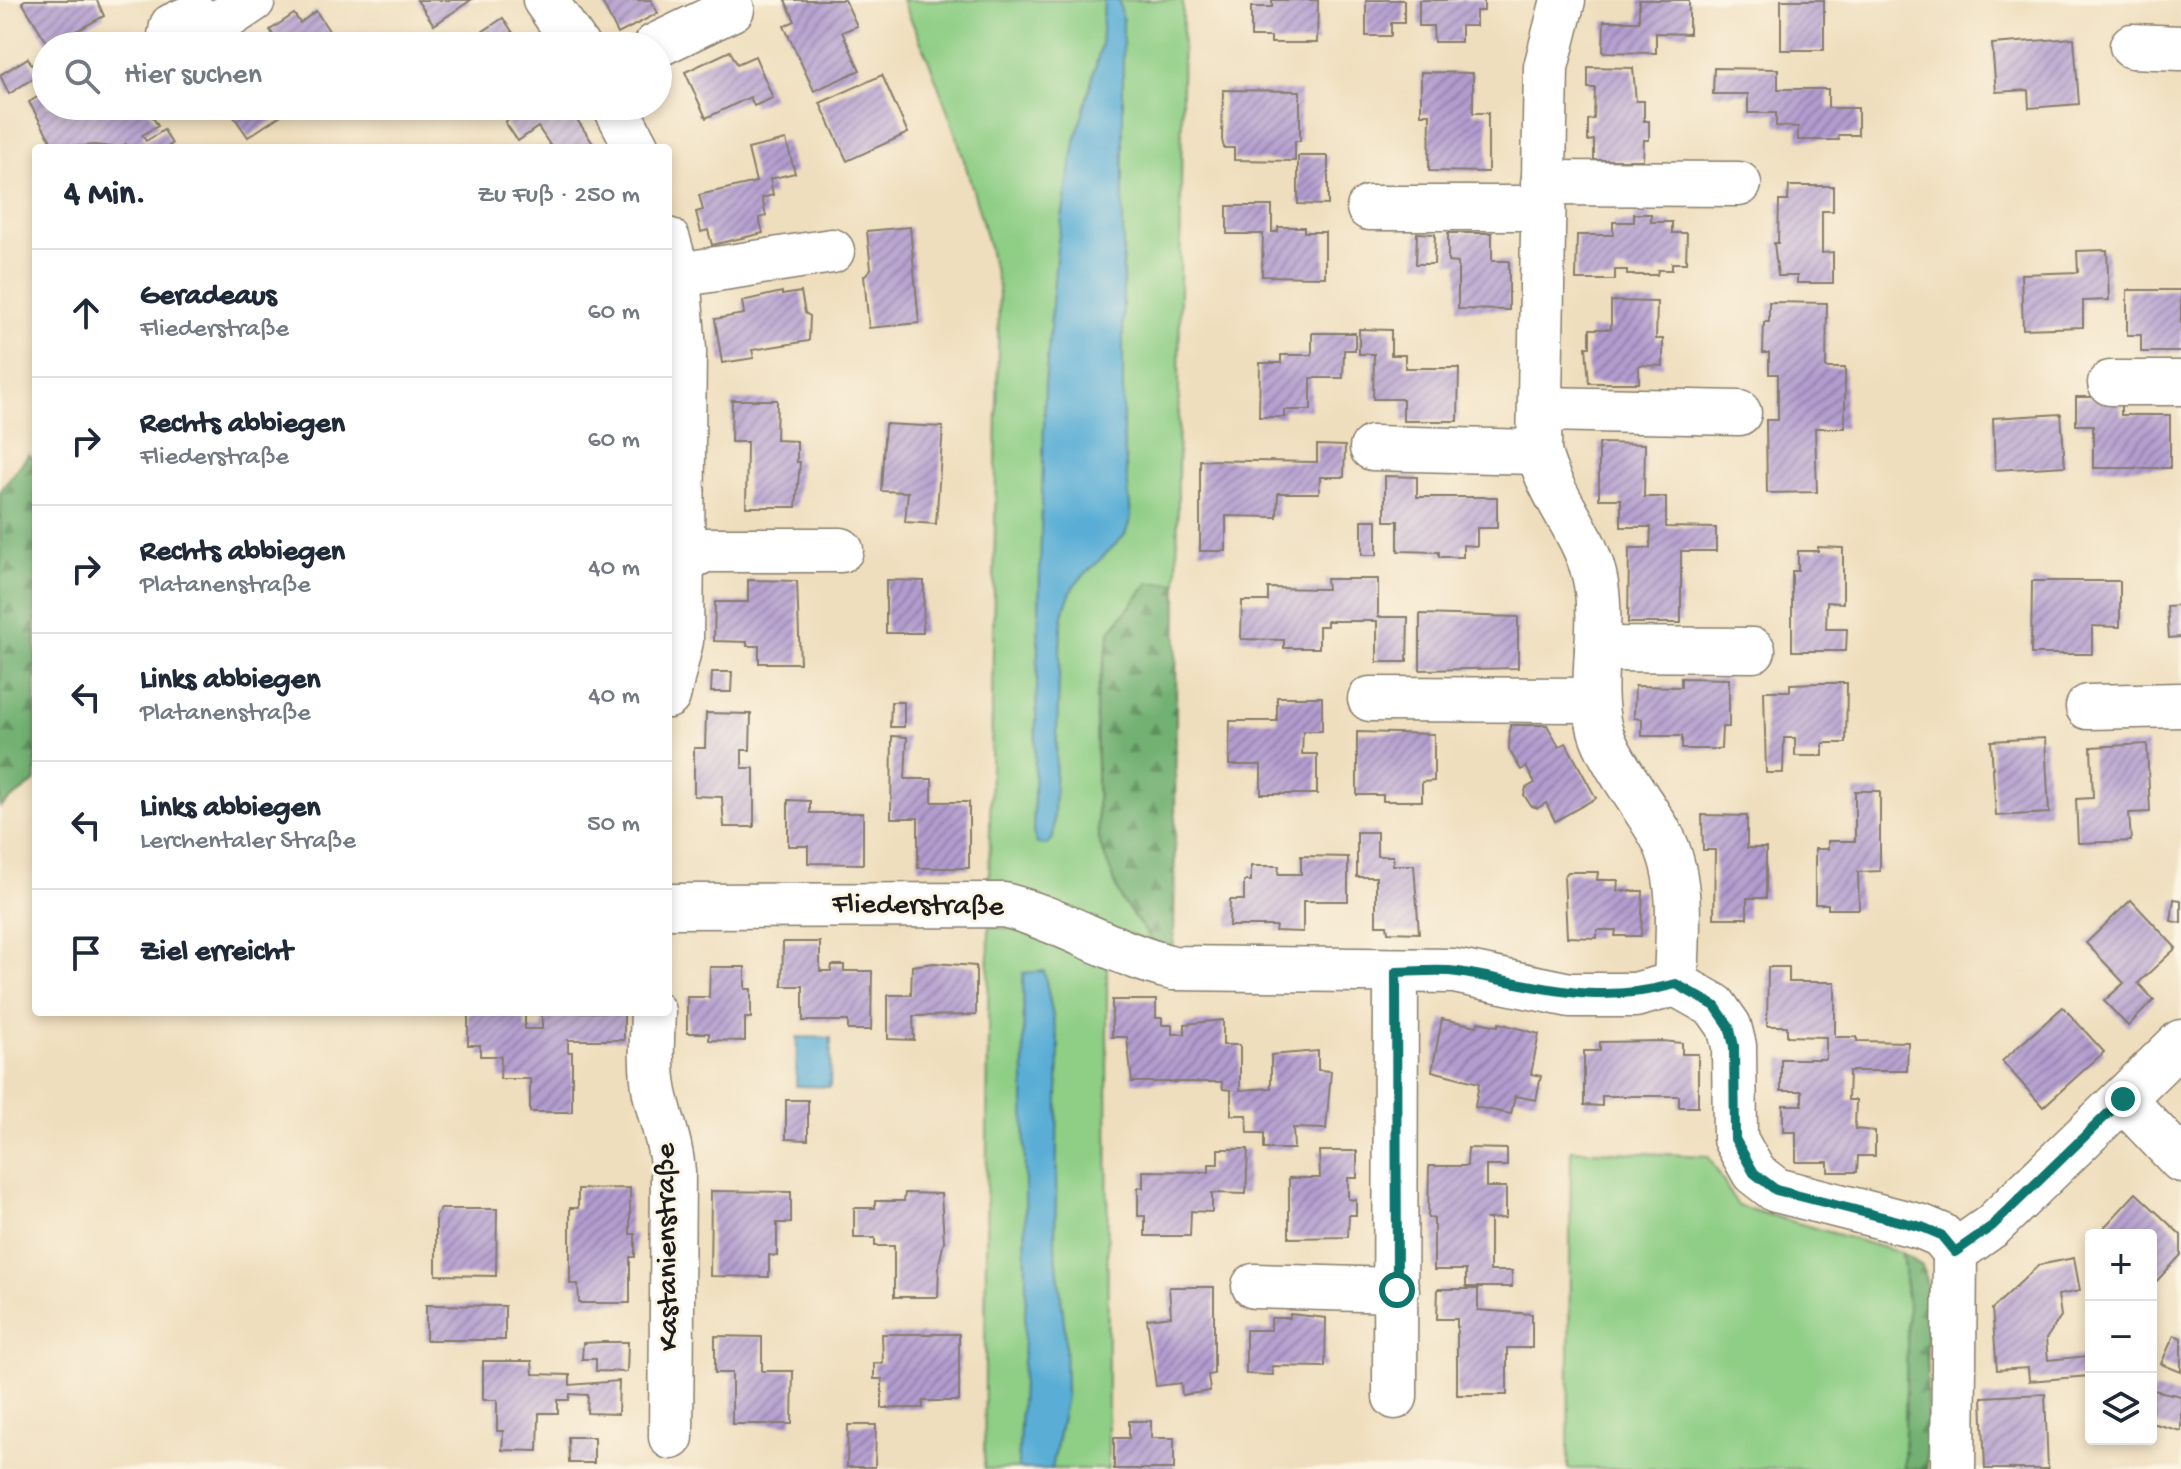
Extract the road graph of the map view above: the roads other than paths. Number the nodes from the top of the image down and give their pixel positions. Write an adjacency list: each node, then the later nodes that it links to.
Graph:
1 (253, 0): 7 (street)
2 (545, 0): 8 (street)
3 (1563, 0): 15 (street)
4 (732, 9): 9 (street)
5 (171, 32): 6 (street)
6 (212, 32)
7 (221, 32)
8 (567, 32)
9 (672, 38)
10 (2132, 46): 11 (street)
11 (2181, 48)
12 (622, 120): 13 (street)
13 (635, 144)
14 (1739, 184): 15 (street)
15 (1542, 196): 16 (street); 21 (street)
16 (1369, 208)
17 (832, 251): 18 (street)
18 (673, 257): 26 (street)
19 (2110, 383): 20 (street)
20 (2181, 383)
21 (1541, 409): 22 (street); 24 (street)
22 (1739, 413)
23 (1372, 448): 24 (street)
24 (1539, 452): 27 (street)
25 (841, 550): 26 (street)
26 (674, 565): 29 (street)
27 (1597, 649): 28 (street); 31 (street)
28 (1753, 650)
29 (672, 679)
30 (1370, 699): 31 (street)
31 (1595, 700): 36 (street)
32 (2181, 705): 33 (street)
33 (2088, 707)
34 (672, 906): 35 (street, Fliederstraße)
35 (1396, 972): 36 (street, Fliederstraße); 43 (street)
36 (1676, 984): 41 (street)
37 (653, 1016): 45 (street, Kastanienstraße)
38 (2181, 1042): 39 (street)
39 (2123, 1099): 40 (street); 41 (street)
40 (2181, 1160)
41 (1955, 1252): 46 (street)
42 (1254, 1286): 43 (street)
43 (1397, 1290): 44 (street)
44 (1395, 1397)
45 (671, 1437)
46 (1953, 1469)

